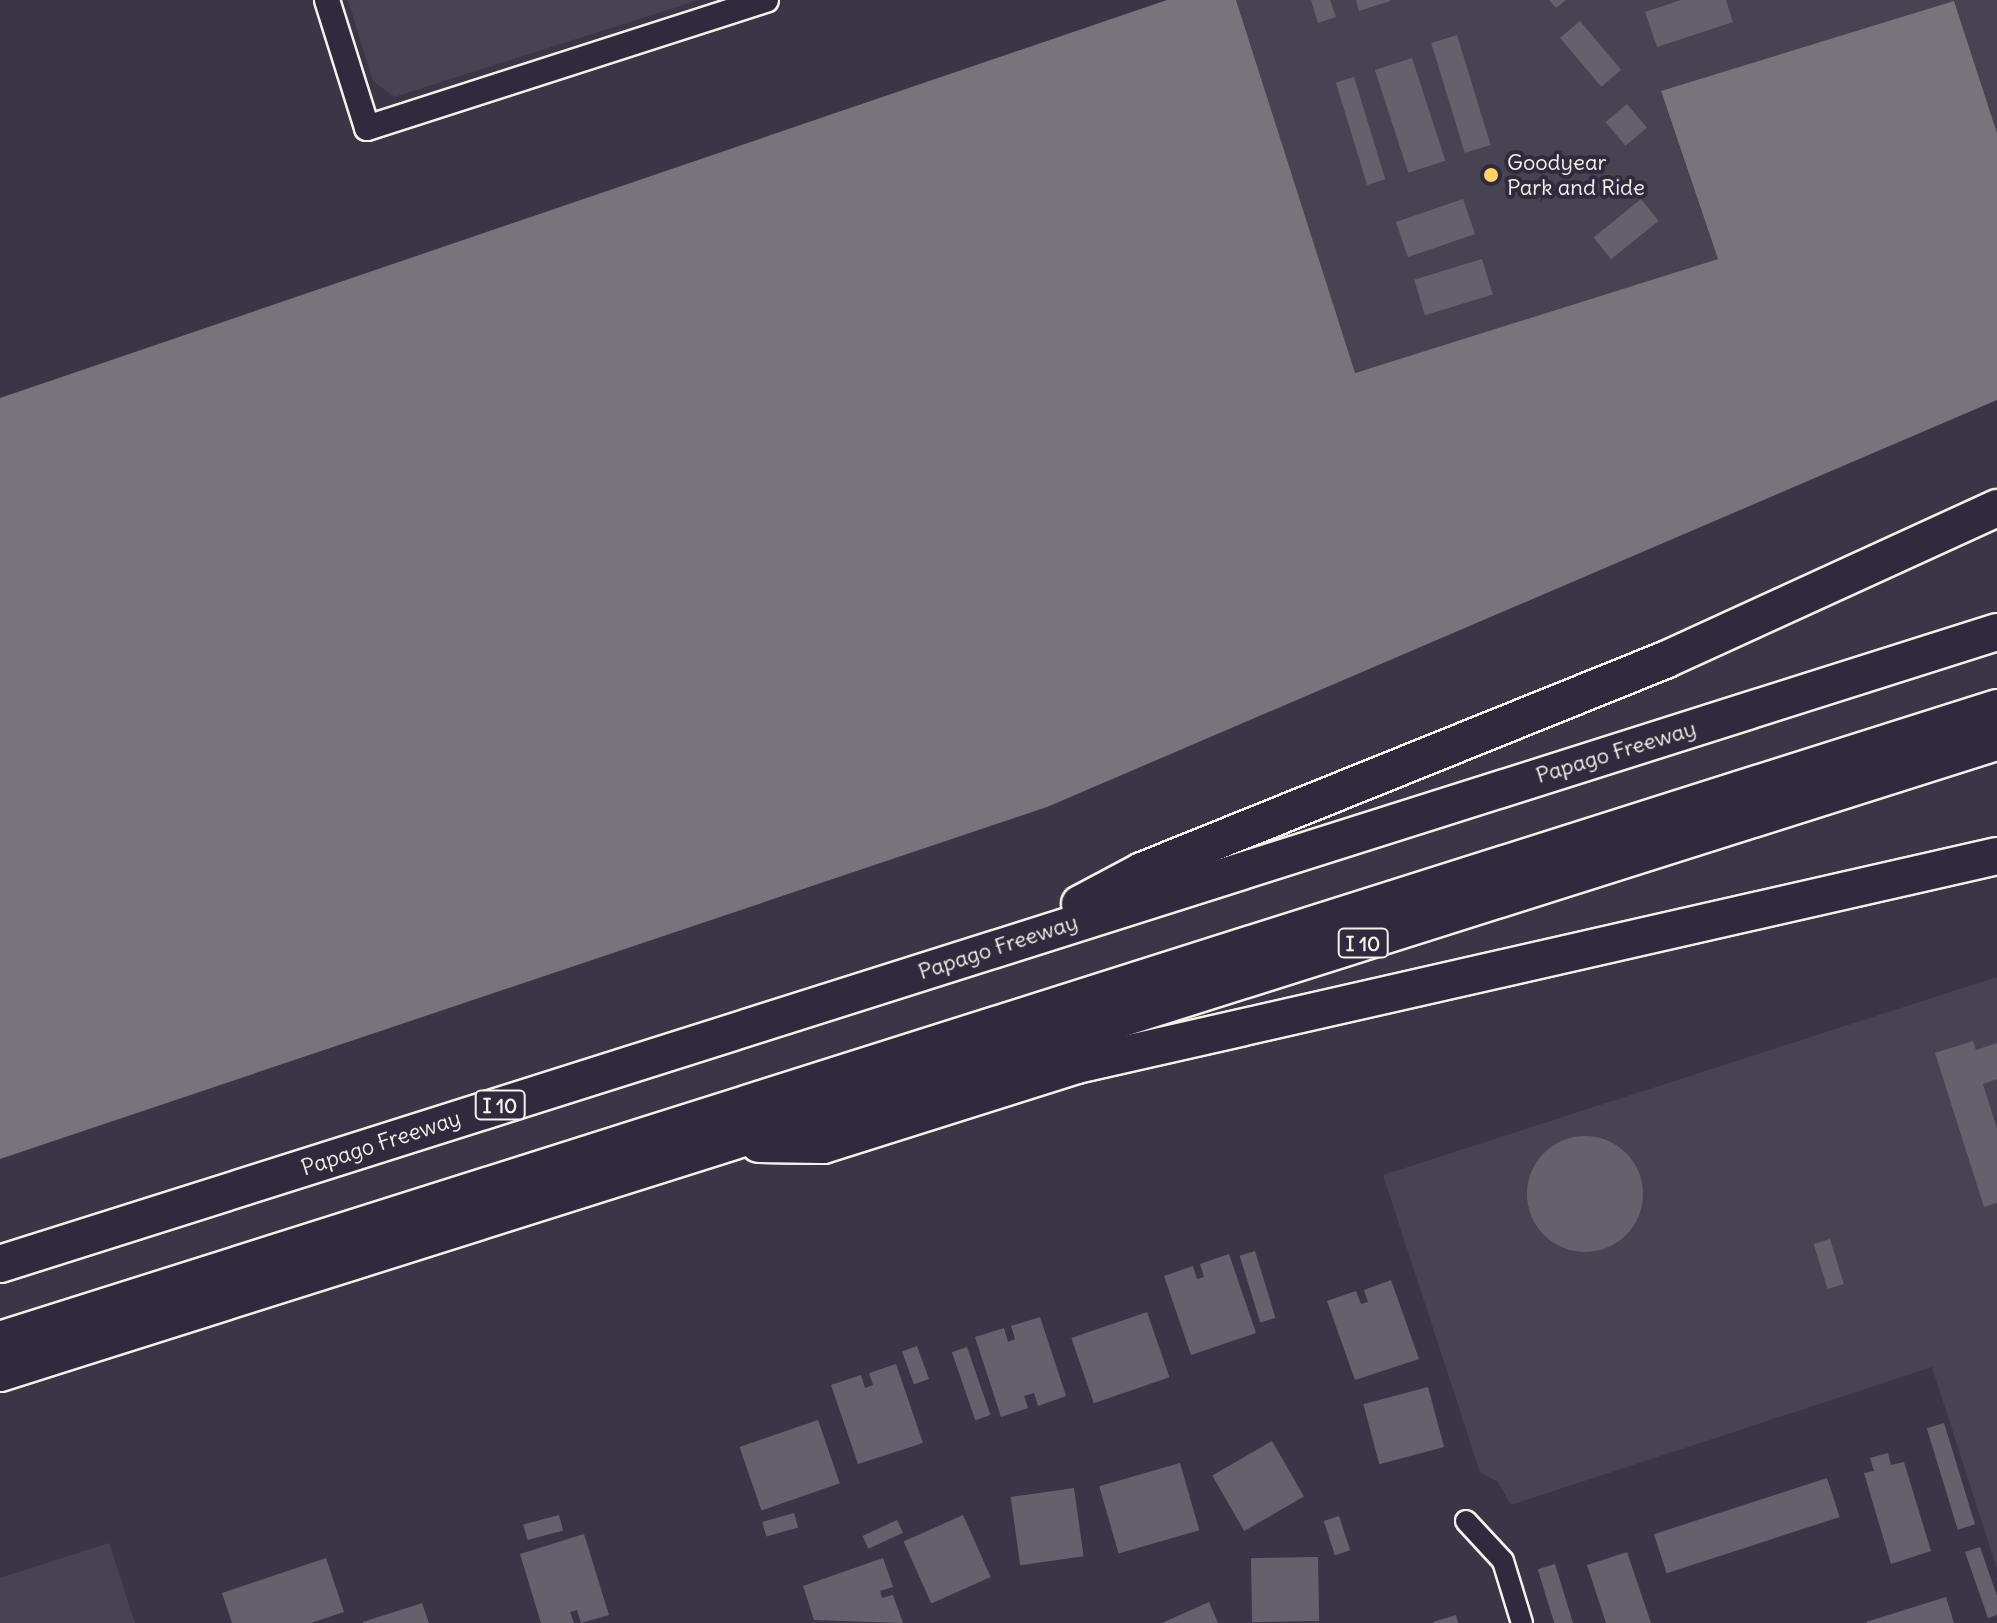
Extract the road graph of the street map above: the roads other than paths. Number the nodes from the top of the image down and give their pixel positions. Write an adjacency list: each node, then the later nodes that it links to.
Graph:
1 (327, 0): 2 (street)
2 (766, 0)
3 (1997, 508): 8 (highway)
4 (1997, 632): 8 (highway, Papago Freeway / I 10)
5 (1997, 708): 11 (highway)
6 (1997, 742): 9 (highway, I 10)
7 (1997, 856): 9 (highway)
8 (1001, 946): 10 (highway, Papago Freeway / I 10)
9 (729, 1144): 12 (highway, I 10)
10 (0, 1264)
11 (0, 1340)
12 (0, 1373)
13 (1466, 1521): 14 (street)
14 (1522, 1623)

